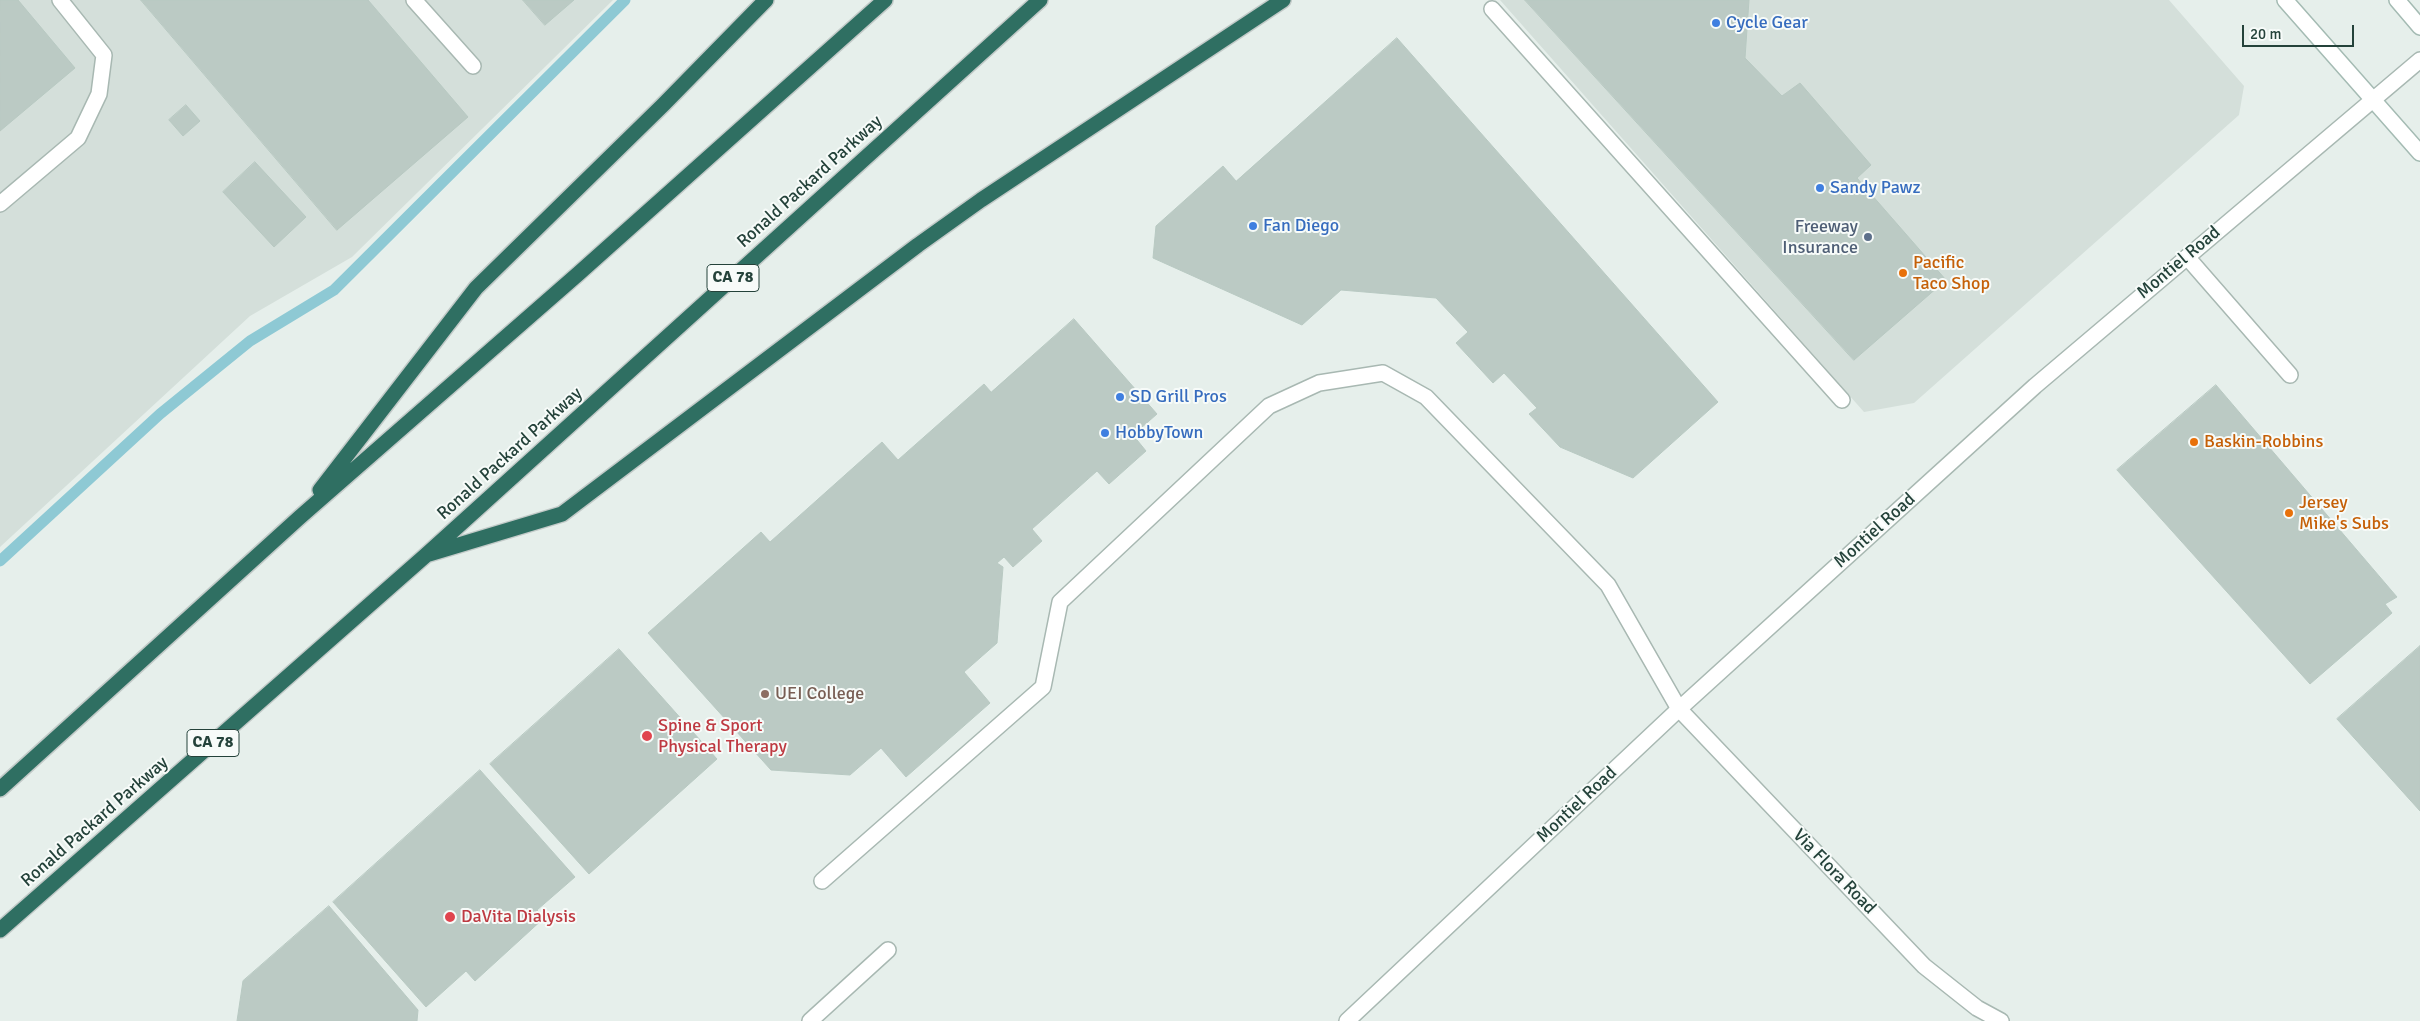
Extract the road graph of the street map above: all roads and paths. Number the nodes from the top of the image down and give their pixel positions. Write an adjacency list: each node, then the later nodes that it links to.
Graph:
1 (60, 0): 15 (street)
2 (414, 0): 12 (street)
3 (766, 0): 19 (highway)
4 (885, 0): 19 (highway)
5 (1040, 0): 20 (highway, Ronald Packard Parkway / CA 78)
6 (1283, 0): 20 (highway)
7 (2285, 0): 13 (street)
8 (2397, 0): 10 (street)
9 (1492, 9): 18 (street)
10 (2420, 27)
11 (2420, 60): 13 (street, Montiel Road)
12 (473, 66)
13 (2374, 99): 14 (street); 16 (street, Montiel Road)
14 (2420, 153)
15 (0, 204)
16 (2186, 257): 17 (street); 21 (street, Montiel Road)
17 (2290, 375)
18 (1842, 400)
19 (300, 517): 22 (highway)
20 (425, 556): 24 (highway, Ronald Packard Parkway / CA 78)
21 (1679, 708): 23 (street, Via Flora Road); 27 (street, Montiel Road); 28 (street, Via Flora Road)
22 (0, 789)
23 (822, 881)
24 (0, 930)
25 (888, 950): 26 (street)
26 (810, 1021)
27 (1347, 1021)
28 (2001, 1021)

